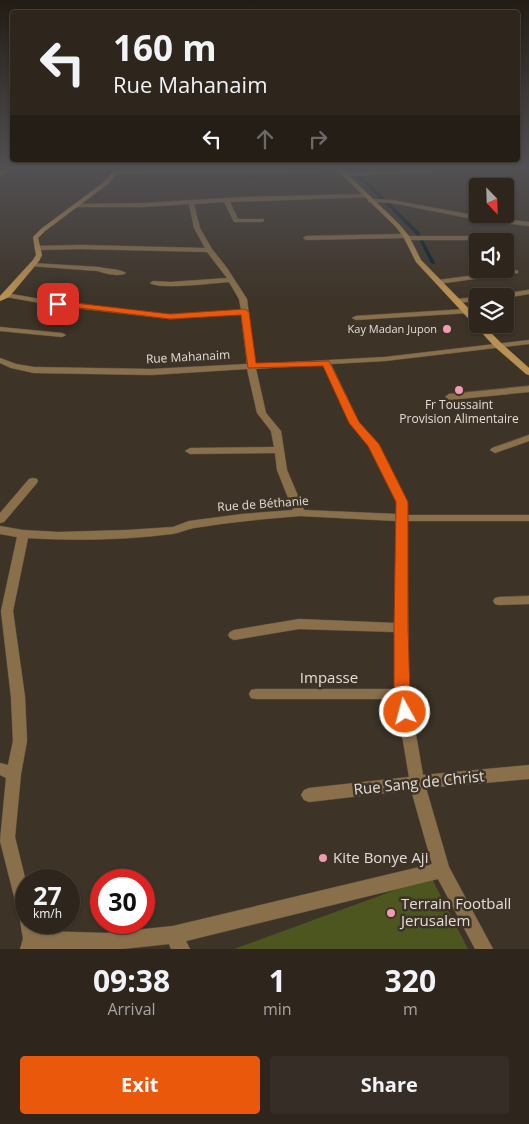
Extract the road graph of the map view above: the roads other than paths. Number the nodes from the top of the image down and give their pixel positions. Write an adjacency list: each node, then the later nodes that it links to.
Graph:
1 (70, 211): 11 (street)
2 (194, 211): 12 (street)
3 (231, 211): 6 (street)
4 (381, 211): 8 (street)
5 (446, 211): 7 (street)
6 (262, 220)
7 (529, 224)
8 (406, 237): 9 (street); 10 (street); 17 (street)
9 (306, 238)
10 (469, 238)
11 (37, 248): 12 (street); 13 (street)
12 (209, 250): 16 (street)
13 (32, 265): 15 (street); 21 (street)
14 (516, 272): 17 (street)
15 (123, 273)
16 (232, 280): 18 (street); 25 (street)
17 (438, 282): 23 (street)
18 (153, 283)
19 (529, 292): 20 (street)
20 (514, 294)
21 (3, 297): 25 (street)
22 (469, 300): 23 (street)
23 (457, 301): 24 (street)
24 (466, 310): 26 (street); 27 (street)
25 (245, 312): 35 (street)
26 (469, 313)
27 (356, 318)
28 (0, 328): 30 (street)
29 (487, 333): 32 (street)
30 (62, 335)
31 (529, 342): 32 (street, Rue Mahanaim)
32 (498, 345): 34 (street, Rue Mahanaim); 36 (street)
33 (0, 360): 35 (street, Rue Mahanaim)
34 (326, 363): 35 (street, Rue Mahanaim); 45 (street)
35 (252, 366): 40 (street)
36 (529, 372)
37 (529, 389): 38 (street)
38 (449, 397)
39 (529, 438): 41 (street)
40 (279, 450): 42 (street); 44 (street)
41 (495, 450)
42 (190, 451)
43 (33, 481): 47 (street)
44 (300, 513): 45 (street, Rue de Béthanie); 49 (street, Rue de Béthanie)
45 (402, 518): 46 (street, Rue de Béthanie); 52 (street)
46 (529, 518)
47 (0, 520)
48 (0, 530): 49 (street, Rue de Béthanie)
49 (23, 534): 56 (street)
50 (529, 600): 51 (street)
51 (499, 601)
52 (401, 628): 53 (street); 55 (street)
53 (234, 634)
54 (256, 694): 55 (street, Impasse)
55 (402, 694): 58 (street)
56 (7, 772): 60 (street)
57 (529, 772): 58 (street, Rue Sang de Christ)
58 (417, 783): 59 (street, Rue Sang de Christ); 61 (street)
59 (309, 795)
60 (15, 869)
61 (442, 870): 63 (street); 64 (street)
62 (30, 937): 63 (street)
63 (177, 942)
64 (484, 949)

